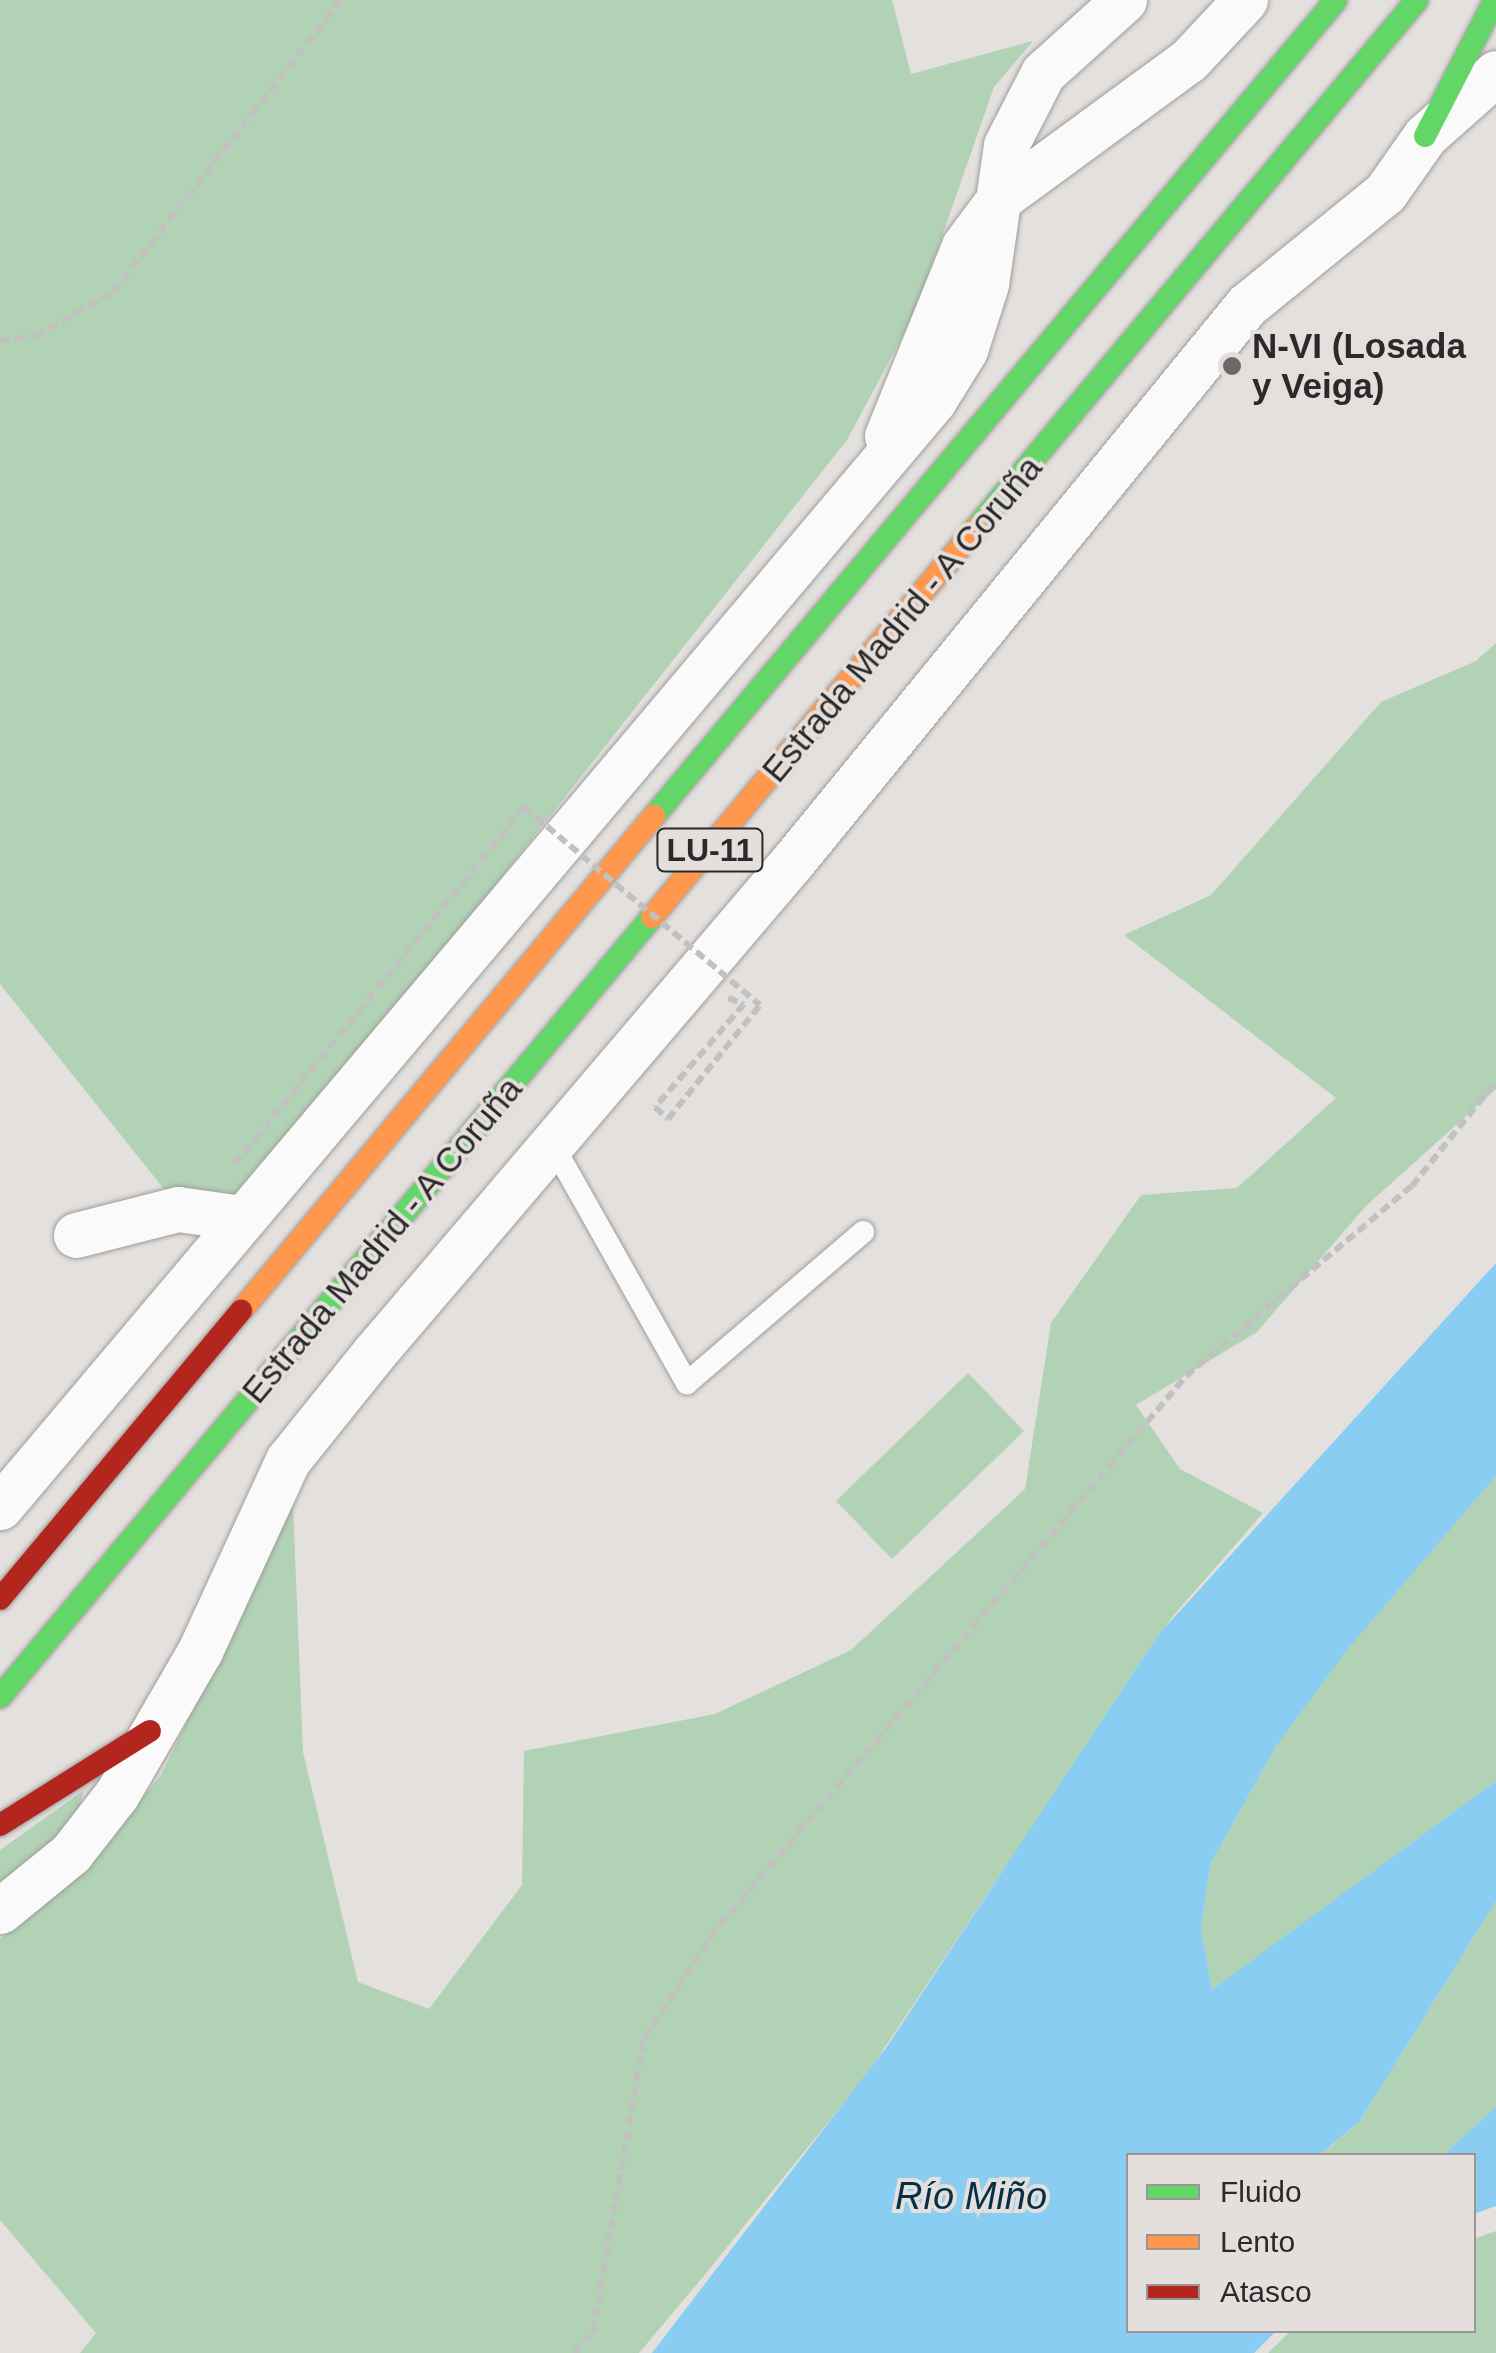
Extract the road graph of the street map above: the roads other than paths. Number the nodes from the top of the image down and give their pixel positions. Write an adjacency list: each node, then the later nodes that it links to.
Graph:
1 (1124, 0): 8 (street)
2 (1246, 0): 8 (street)
3 (1336, 0): 14 (highway, Estrada Madrid - A Coruña / LU-11)
4 (1418, 0): 15 (highway, Estrada Madrid - A Coruña / LU-11)
5 (1495, 0): 7 (highway)
6 (1496, 74): 7 (street)
7 (1425, 136): 9 (street)
8 (999, 200): 10 (street)
9 (551, 1142): 11 (lane); 16 (street)
10 (242, 1218): 12 (street); 13 (street)
11 (863, 1232)
12 (76, 1235)
13 (0, 1507)
14 (0, 1599)
15 (0, 1697)
16 (150, 1731): 17 (highway); 18 (street)
17 (0, 1825)
18 (0, 1911)

